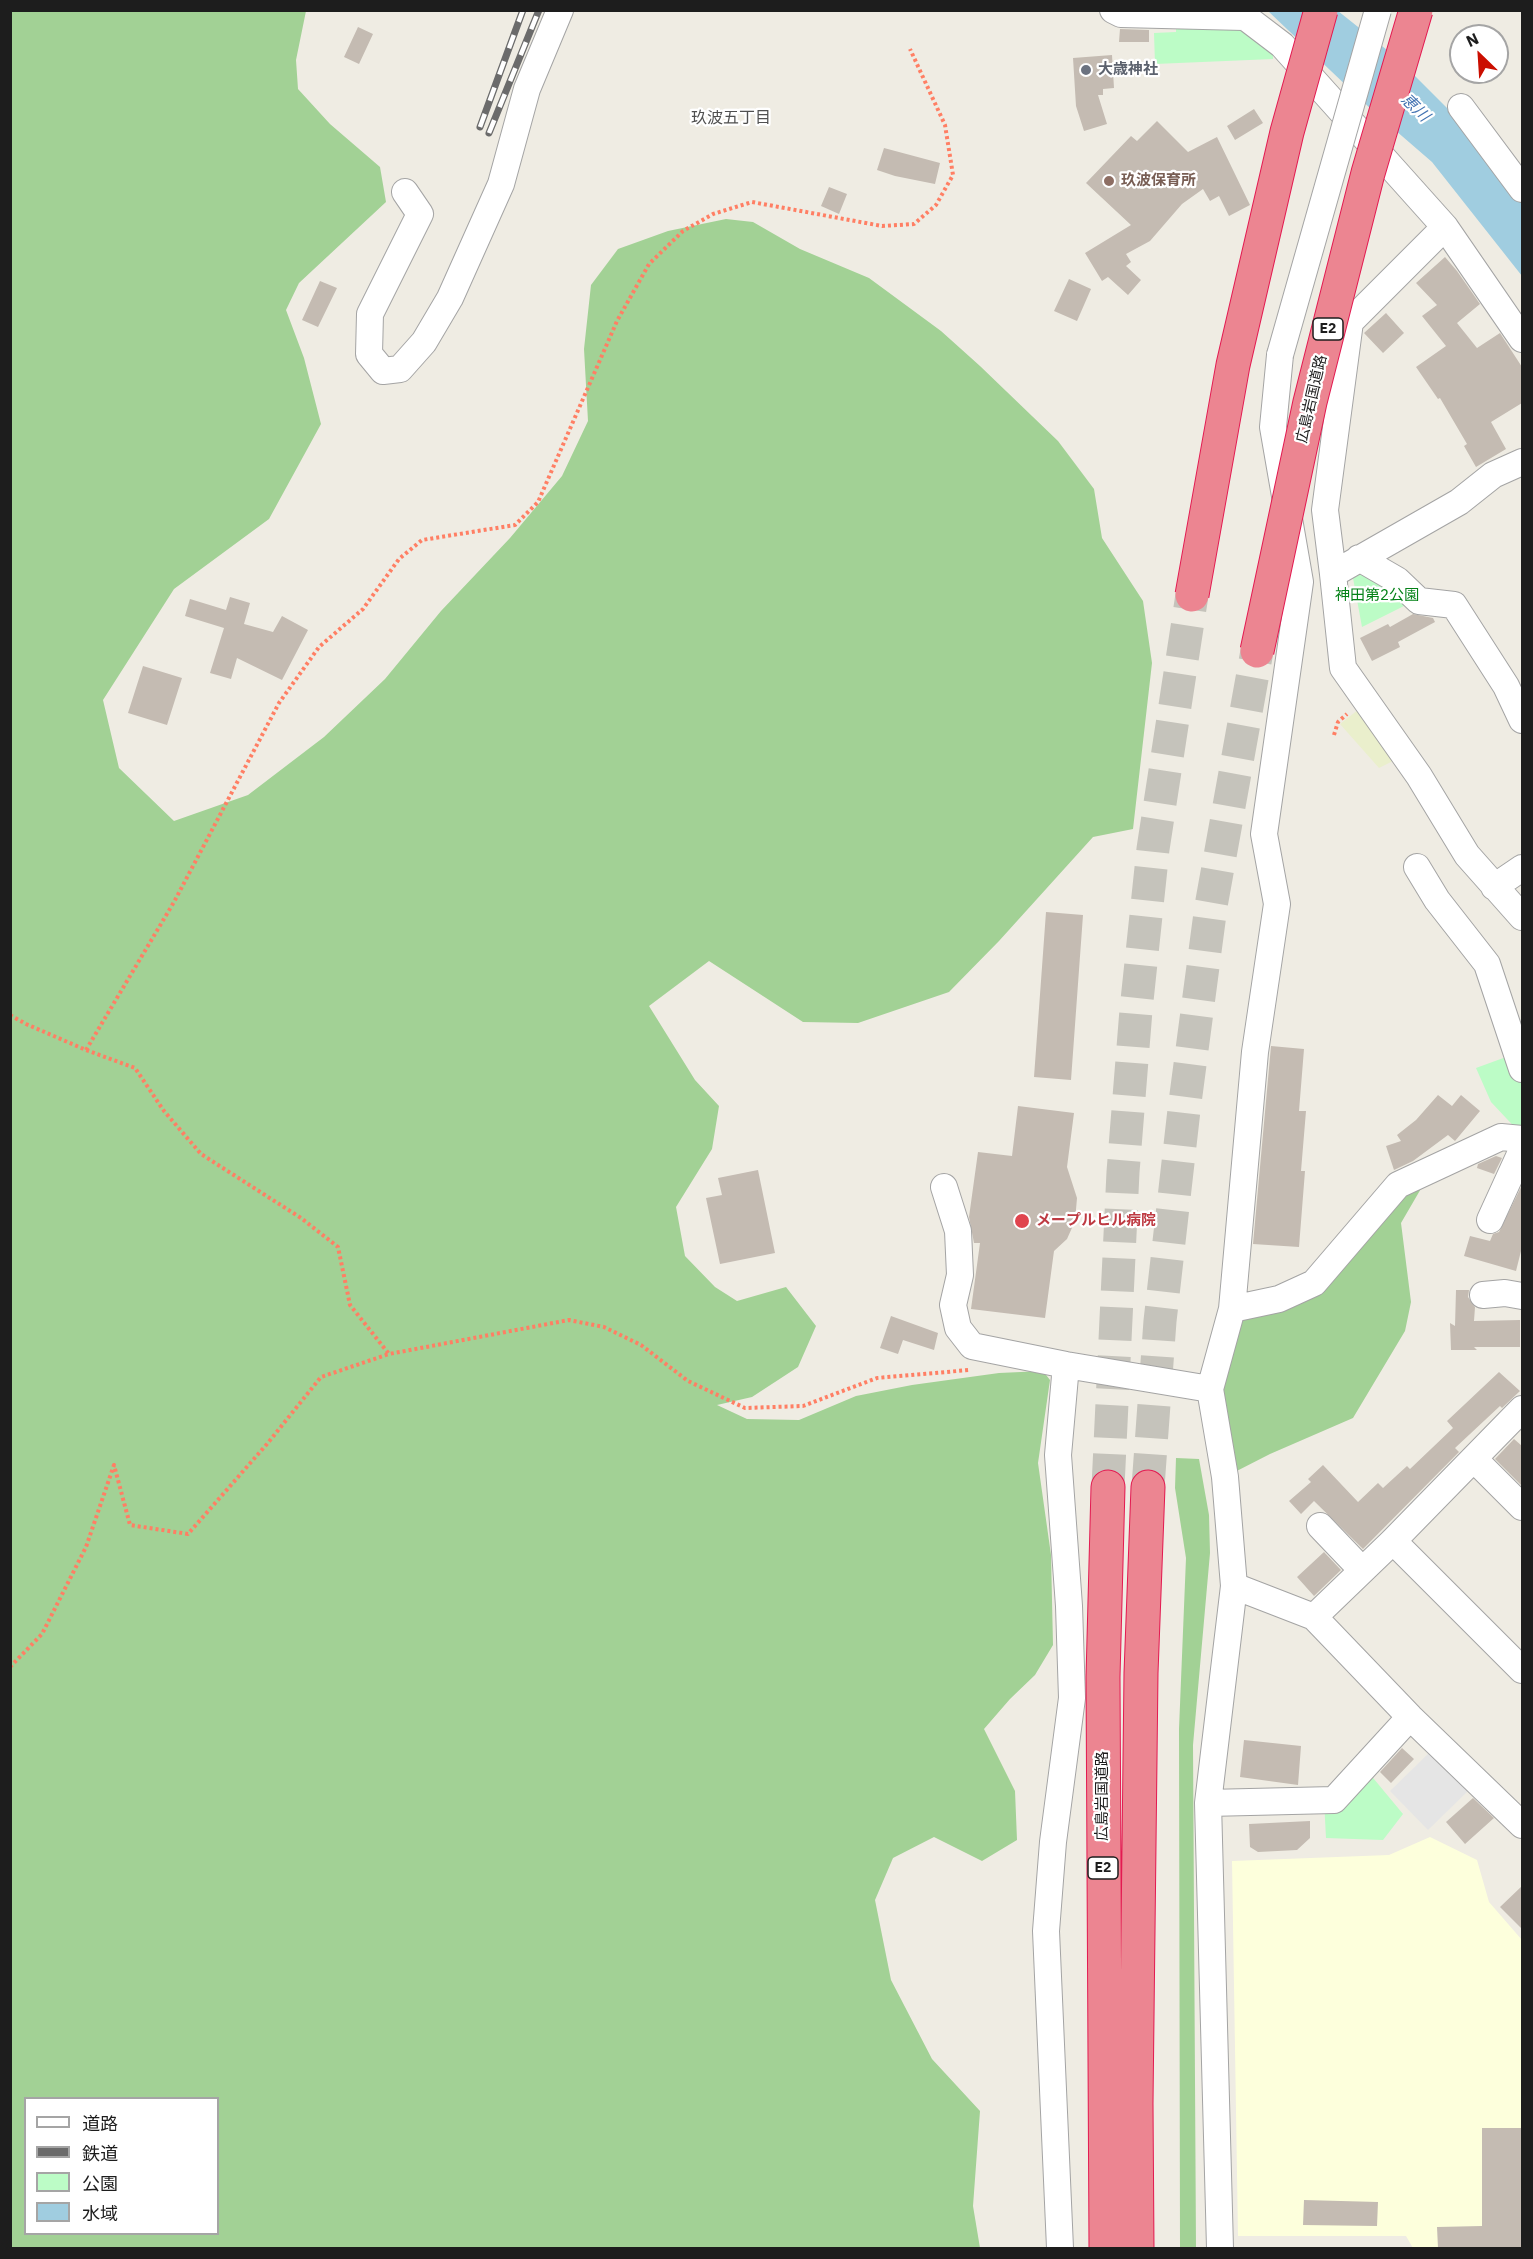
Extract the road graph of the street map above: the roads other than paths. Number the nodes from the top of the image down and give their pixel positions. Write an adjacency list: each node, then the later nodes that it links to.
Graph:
1 (560, 10): 9 (street)
2 (1113, 10): 6 (street)
3 (1321, 10): 15 (highway, bridge)
4 (1378, 10): 30 (street, bridge)
5 (1416, 10): 16 (highway, 広島岩国道路 / E2, bridge)
6 (1240, 14): 10 (street)
7 (1461, 107): 8 (street)
8 (1522, 189)
9 (405, 192)
10 (1444, 227): 11 (street); 14 (street)
11 (1522, 339)
12 (1522, 462): 13 (street)
13 (1359, 558): 14 (street); 17 (street)
14 (1333, 574): 21 (street)
15 (1192, 595)
16 (1257, 651)
17 (1514, 681): 18 (street)
18 (1522, 720)
19 (1417, 867): 23 (street)
20 (1522, 868): 21 (street)
21 (1494, 887): 22 (street)
22 (1522, 918)
23 (1522, 1069)
24 (1522, 1139): 30 (street)
25 (1522, 1150): 27 (street)
26 (944, 1187): 31 (street)
27 (1490, 1220)
28 (1483, 1295): 29 (street)
29 (1522, 1296)
30 (1232, 1309): 32 (street)
31 (1066, 1365): 32 (street); 47 (street)
32 (1210, 1389): 41 (street)
33 (1522, 1409): 34 (street)
34 (1474, 1459): 37 (street); 39 (street)
35 (1108, 1487): 48 (highway, 広島岩国道路 / E2)
36 (1148, 1487): 49 (highway, E2)
37 (1522, 1507)
38 (1320, 1526): 40 (street)
39 (1393, 1541): 40 (street); 43 (street)
40 (1362, 1570): 42 (street)
41 (1234, 1586): 42 (street); 45 (street)
42 (1314, 1617): 44 (street)
43 (1522, 1670)
44 (1410, 1717): 45 (street); 46 (street)
45 (1208, 1803): 50 (street)
46 (1522, 1826)
47 (1060, 2248)
48 (1106, 2248)
49 (1137, 2248)
50 (1220, 2248)

